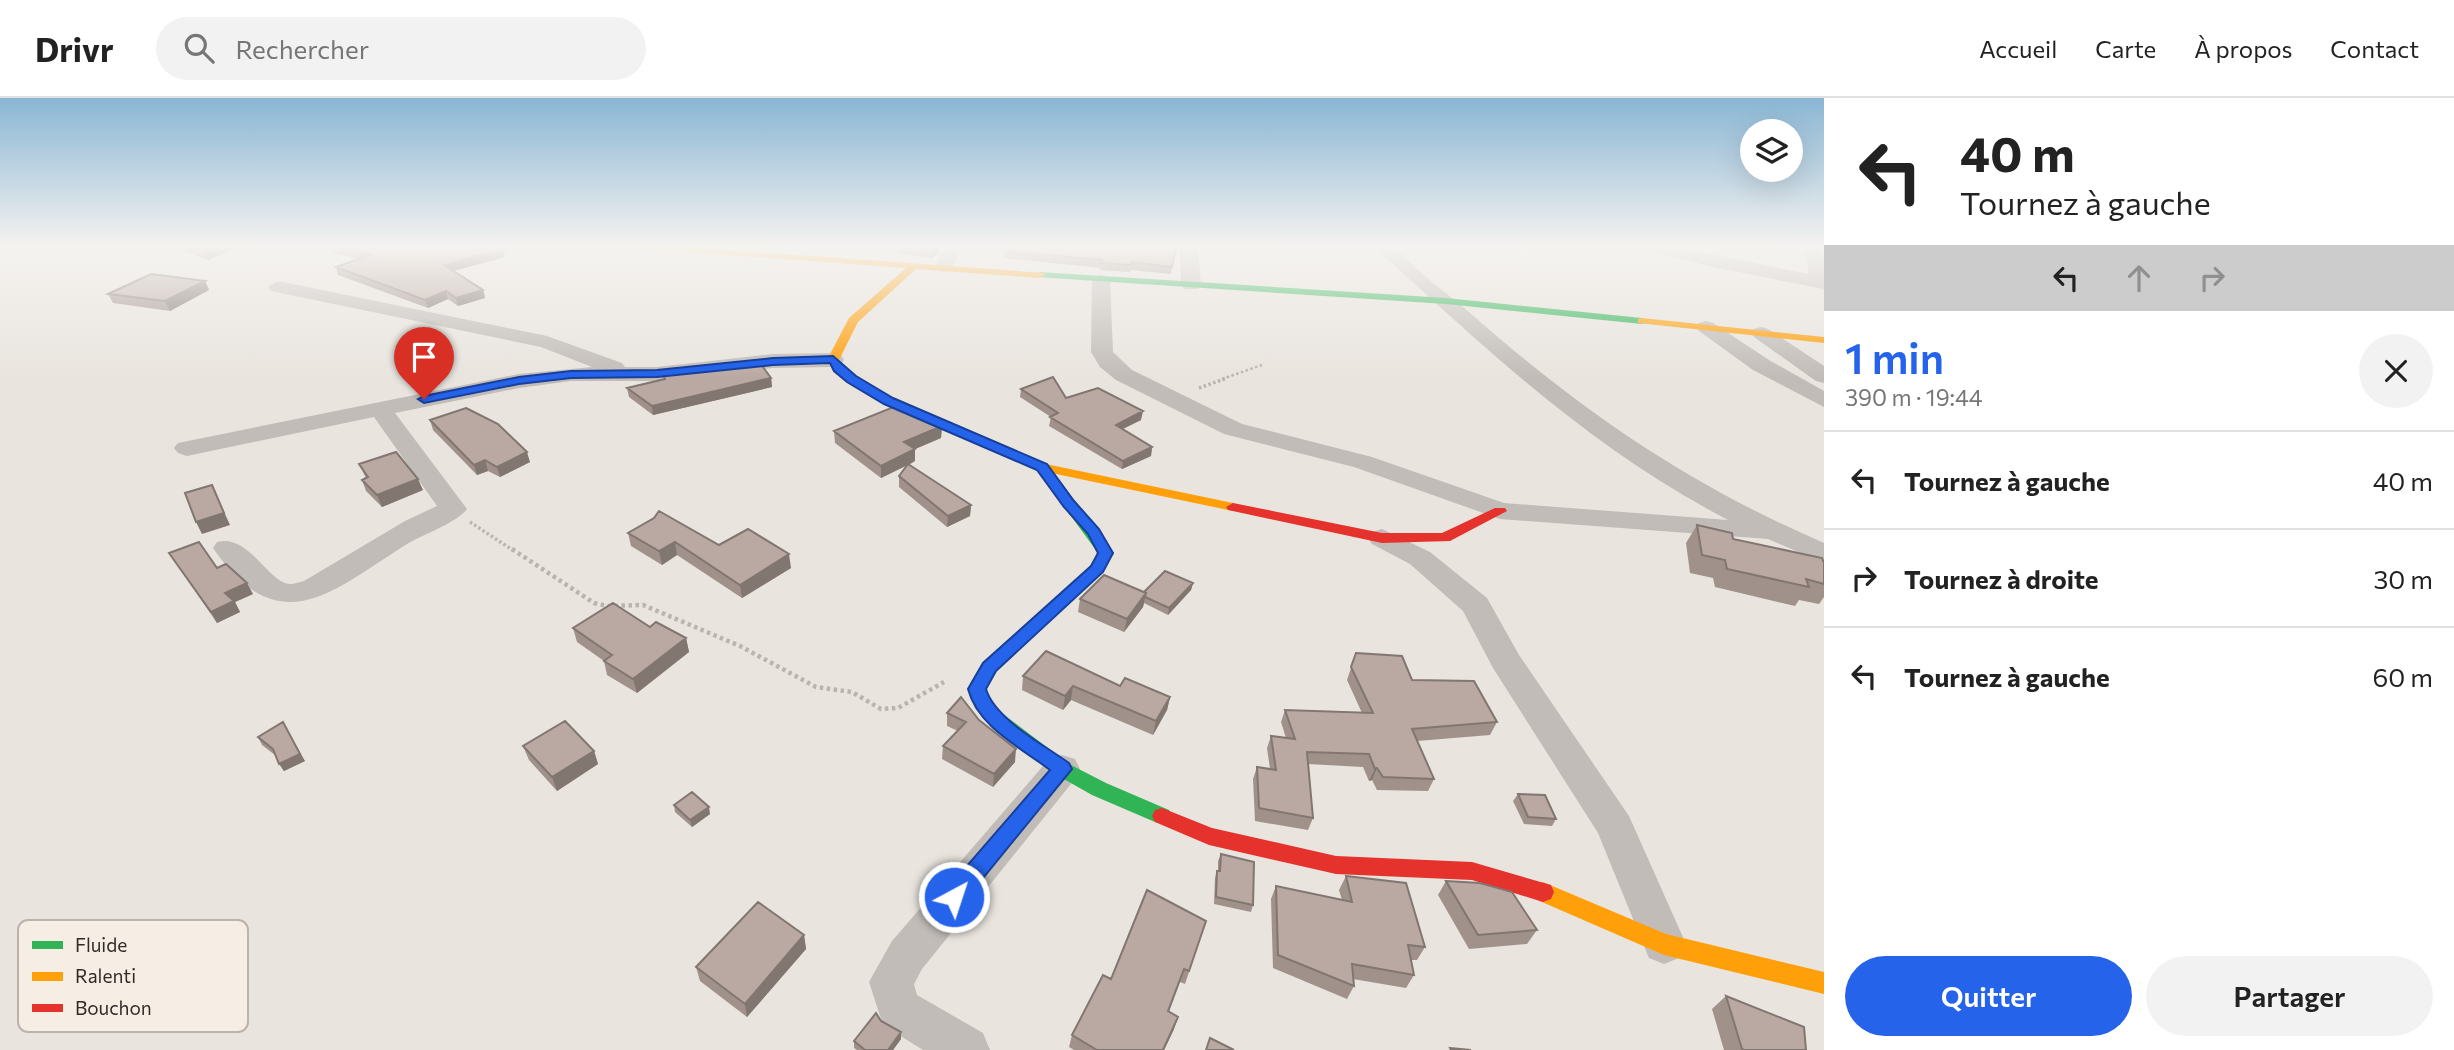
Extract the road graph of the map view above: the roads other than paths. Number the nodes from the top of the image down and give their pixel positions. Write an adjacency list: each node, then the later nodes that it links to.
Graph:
1 (290, 289): 11 (street)
2 (887, 289): 10 (street)
3 (1101, 289): 17 (street)
4 (1262, 289): 6 (street)
5 (1433, 289): 6 (street)
6 (1446, 301): 7 (street); 18 (street)
7 (1706, 327): 8 (street); 13 (street)
8 (1761, 333): 9 (street); 12 (street)
9 (1824, 340)
10 (833, 360): 11 (street); 16 (street)
11 (627, 373): 14 (street)
12 (1824, 376)
13 (1824, 400)
14 (379, 408): 15 (street); 20 (street)
15 (187, 448)
16 (1042, 467): 19 (street); 23 (street)
17 (1500, 511): 18 (street); 21 (street)
18 (1769, 531): 22 (street)
19 (1382, 538): 21 (street)
20 (227, 548)
21 (1433, 548): 24 (street)
22 (1824, 554)
23 (1062, 769): 24 (street); 26 (street)
24 (1664, 944): 25 (street)
25 (1824, 983)
26 (966, 1050)

